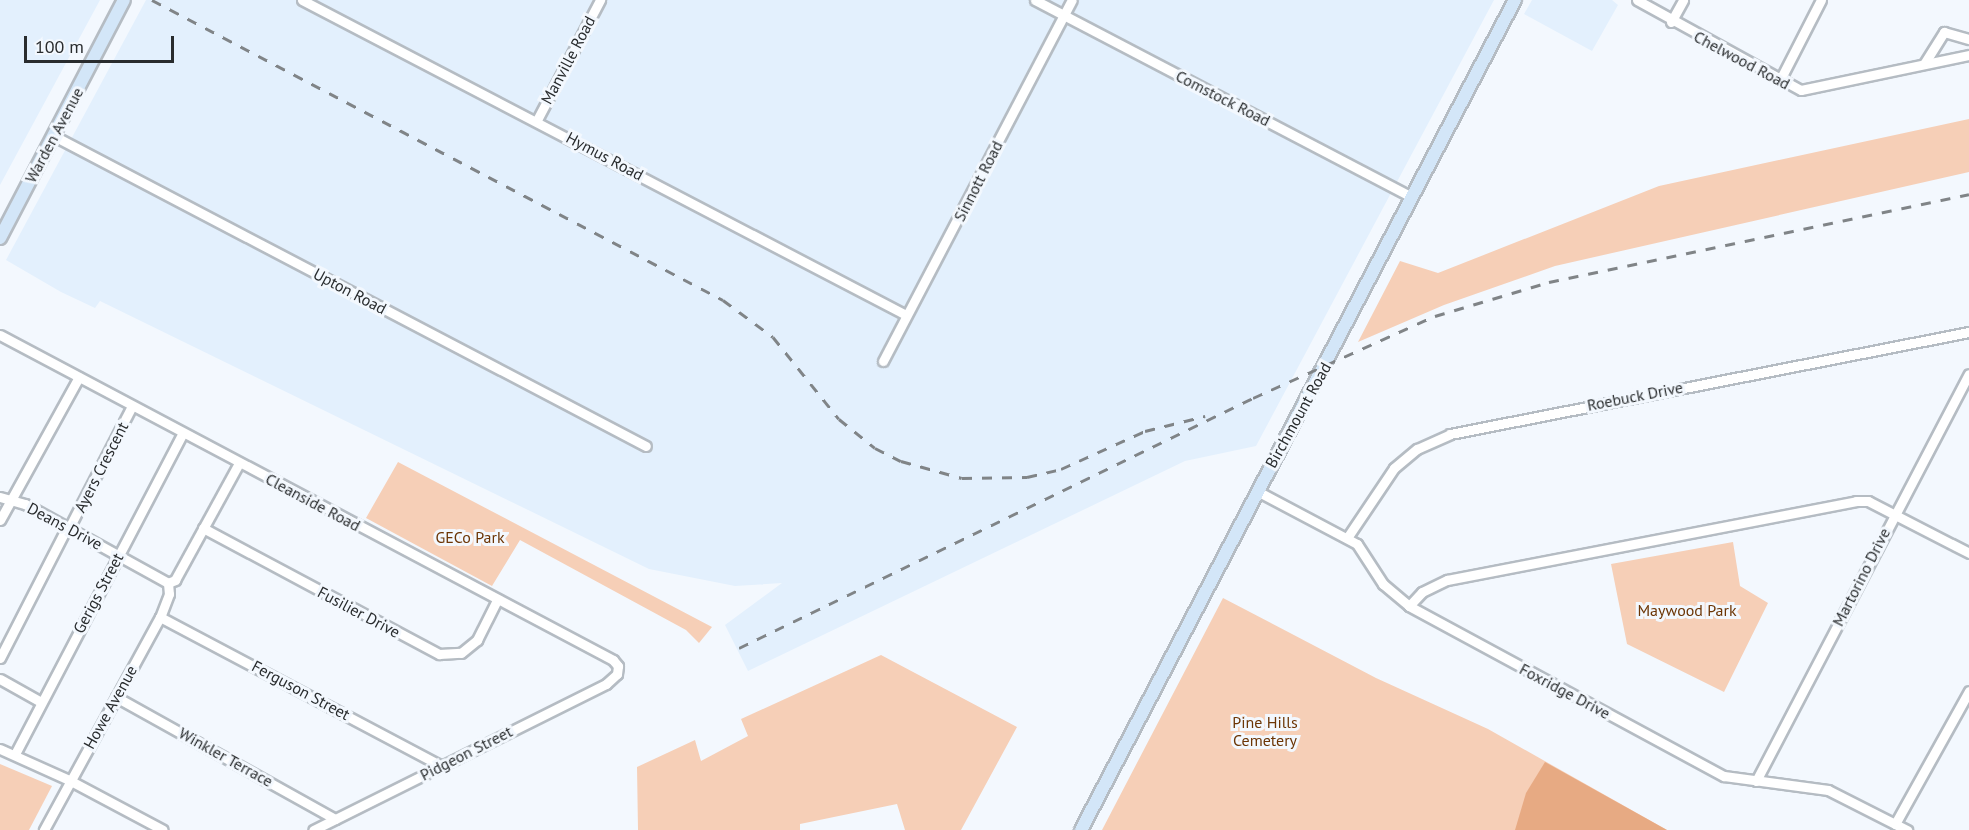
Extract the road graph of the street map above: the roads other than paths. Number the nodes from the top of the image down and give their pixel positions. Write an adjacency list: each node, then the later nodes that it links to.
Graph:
1 (124, 0): 17 (main road, Warden Avenue)
2 (302, 0): 16 (street, Hymus Road)
3 (600, 0): 16 (street, Manville Road)
4 (1035, 0): 10 (street, Comstock Road)
5 (1072, 0): 10 (street, Sinnott Road)
6 (1515, 0): 18 (main road, Birchmount Road)
7 (1637, 0): 11 (street, Chelwood Road)
8 (1683, 0): 11 (street)
9 (1821, 0): 15 (street)
10 (1063, 15): 18 (street, Comstock Road); 20 (street, Sinnott Road)
11 (1671, 22): 15 (street, Chelwood Road)
12 (1969, 39): 14 (street)
13 (1969, 55): 14 (street, Chelwood Road)
14 (1924, 64): 15 (street, Chelwood Road)
15 (1780, 80)
16 (537, 120): 20 (street, Hymus Road)
17 (54, 135): 19 (main road, Warden Avenue); 28 (street, Upton Road)
18 (1412, 197): 30 (main road, Birchmount Road)
19 (0, 238)
20 (906, 315): 23 (street, Sinnott Road)
21 (1969, 332): 37 (street, Roebuck Drive)
22 (0, 336): 25 (street, Cleanside Road)
23 (883, 361)
24 (1969, 374): 33 (street, Martorino Drive)
25 (79, 377): 26 (street, Cleanside Road); 32 (street)
26 (132, 406): 27 (street, Cleanside Road); 35 (street, Ayers Crescent)
27 (183, 433): 29 (street, Cleanside Road); 39 (street, Gerigs Street)
28 (645, 446)
29 (239, 463): 36 (street, Howe Avenue); 41 (street, Cleanside Road)
30 (1257, 491): 37 (street, Foxridge Drive); 60 (main road, Birchmount Road)
31 (0, 497): 32 (street, Deans Drive)
32 (10, 501): 34 (street); 35 (street, Deans Drive)
33 (1893, 513): 38 (street); 42 (street); 54 (street, Martorino Drive)
34 (0, 520)
35 (68, 527): 39 (street, Deans Drive); 44 (street, Ayers Crescent)
36 (203, 528): 40 (street, Howe Avenue); 41 (street, Fusilier Drive)
37 (1347, 538): 42 (street, Foxridge Drive)
38 (1969, 553)
39 (118, 554): 40 (street, Deans Drive); 49 (street, Gerigs Street)
40 (164, 580): 43 (street, Howe Avenue)
41 (497, 600): 45 (street, Cleanside Road)
42 (1409, 606): 54 (street, Foxridge Drive)
43 (160, 617): 48 (street, Howe Avenue); 52 (street, Ferguson Street)
44 (0, 658)
45 (617, 674): 52 (street, Pidgeon Street)
46 (0, 679): 49 (street)
47 (1969, 691): 56 (street)
48 (116, 697): 53 (street, Howe Avenue); 55 (street, Winkler Terrace)
49 (41, 702): 51 (street, Gerigs Street)
50 (0, 748): 51 (street)
51 (15, 754): 53 (street)
52 (441, 766): 55 (street, Pidgeon Street)
53 (69, 780): 57 (street, Howe Avenue); 58 (street)
54 (1755, 781): 56 (street, Foxridge Drive)
55 (335, 819): 59 (street, Pidgeon Street)
56 (1895, 824): 61 (street, Foxridge Drive)
57 (44, 830)
58 (163, 830)
59 (313, 830)
60 (1081, 830)
61 (1907, 830)

